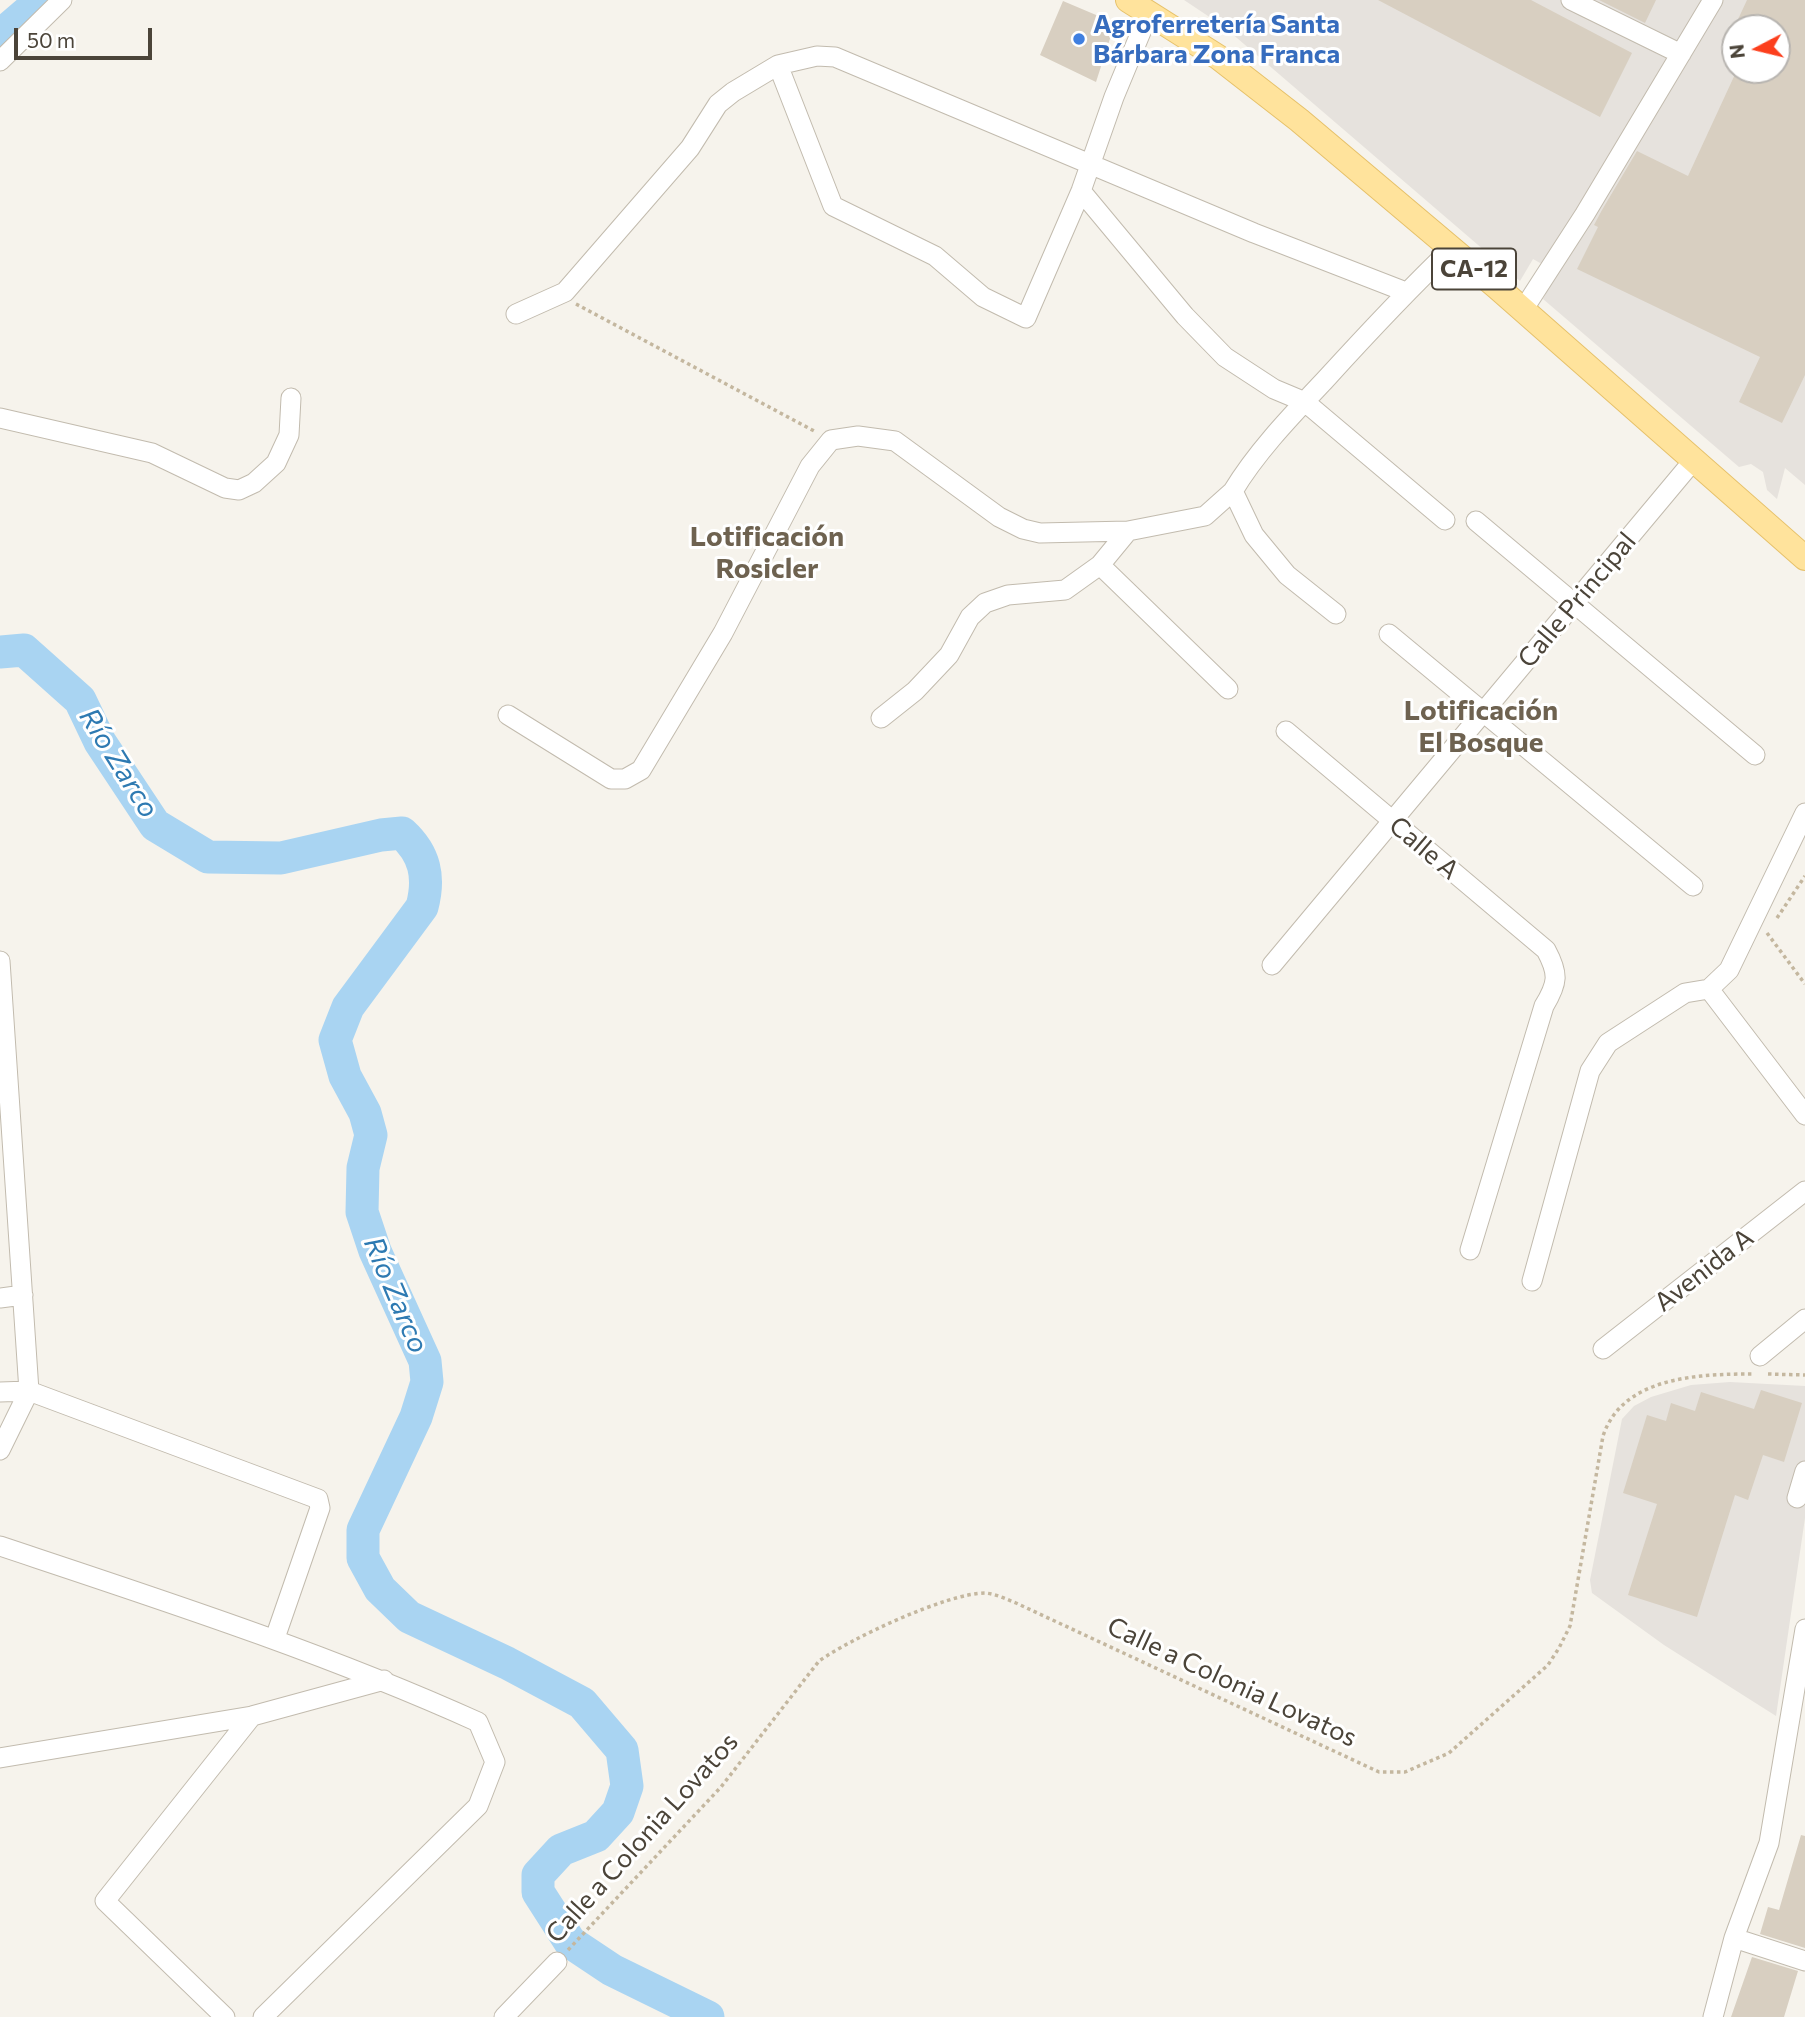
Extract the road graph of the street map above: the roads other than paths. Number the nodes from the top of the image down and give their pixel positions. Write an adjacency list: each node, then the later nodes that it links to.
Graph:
1 (62, 0): 7 (street)
2 (1128, 0): 5 (main road, CA-12)
3 (1571, 0): 6 (street)
4 (1713, 0): 6 (street)
5 (1148, 15): 9 (street); 11 (main road, CA-12)
6 (1681, 54): 13 (street)
7 (0, 61)
8 (778, 65): 9 (street); 10 (street); 14 (street)
9 (1090, 163): 10 (street); 12 (street)
10 (1081, 191): 16 (street)
11 (1451, 249): 12 (street); 13 (main road, CA-12)
12 (1406, 292): 16 (street)
13 (1523, 310): 18 (main road, CA-12)
14 (516, 314)
15 (292, 398): 17 (street)
16 (1304, 401): 19 (street); 20 (street)
17 (0, 418)
18 (1693, 461): 23 (main road, CA-12); 25 (street, Calle Principal)
19 (1233, 491): 22 (street); 26 (street)
20 (1445, 520)
21 (1476, 521): 25 (street)
22 (1128, 531): 24 (street); 30 (street)
23 (1805, 558)
24 (1100, 565): 28 (street); 31 (street)
25 (1573, 605): 29 (street, Calle Principal); 33 (street)
26 (1336, 614)
27 (1388, 634): 29 (street)
28 (1228, 689)
29 (1483, 712): 35 (street, Calle Principal); 36 (street)
30 (508, 715)
31 (881, 718)
32 (1286, 731): 35 (street, Calle A)
33 (1755, 755)
34 (1805, 813): 40 (street)
35 (1392, 821): 38 (street, Calle Principal); 44 (street, Calle A)
36 (1693, 886)
37 (0, 961): 39 (street)
38 (1272, 965)
39 (1, 984): 42 (street)
40 (1709, 989): 41 (street); 45 (street)
41 (1805, 1115)
42 (6, 1149): 46 (street)
43 (1805, 1192): 49 (street, Avenida A)
44 (1470, 1250)
45 (1532, 1280)
46 (23, 1295): 47 (street); 51 (street)
47 (0, 1298)
48 (1805, 1319): 50 (street)
49 (1603, 1349)
50 (1760, 1356)
51 (29, 1391): 52 (street); 53 (street); 58 (street)
52 (0, 1392)
53 (0, 1450)
54 (1805, 1471): 55 (street)
55 (1797, 1498)
56 (0, 1546): 58 (street)
57 (1805, 1629): 59 (street)
58 (275, 1638): 60 (street)
59 (1802, 1672): 63 (street)
60 (384, 1680): 61 (street); 67 (street)
61 (252, 1716): 62 (street); 66 (street)
62 (0, 1758)
63 (1734, 1938): 64 (street); 69 (street)
64 (1805, 1961)
65 (557, 1962): 68 (street)
66 (225, 2017)
67 (262, 2017)
68 (504, 2017)
69 (1713, 2017)

